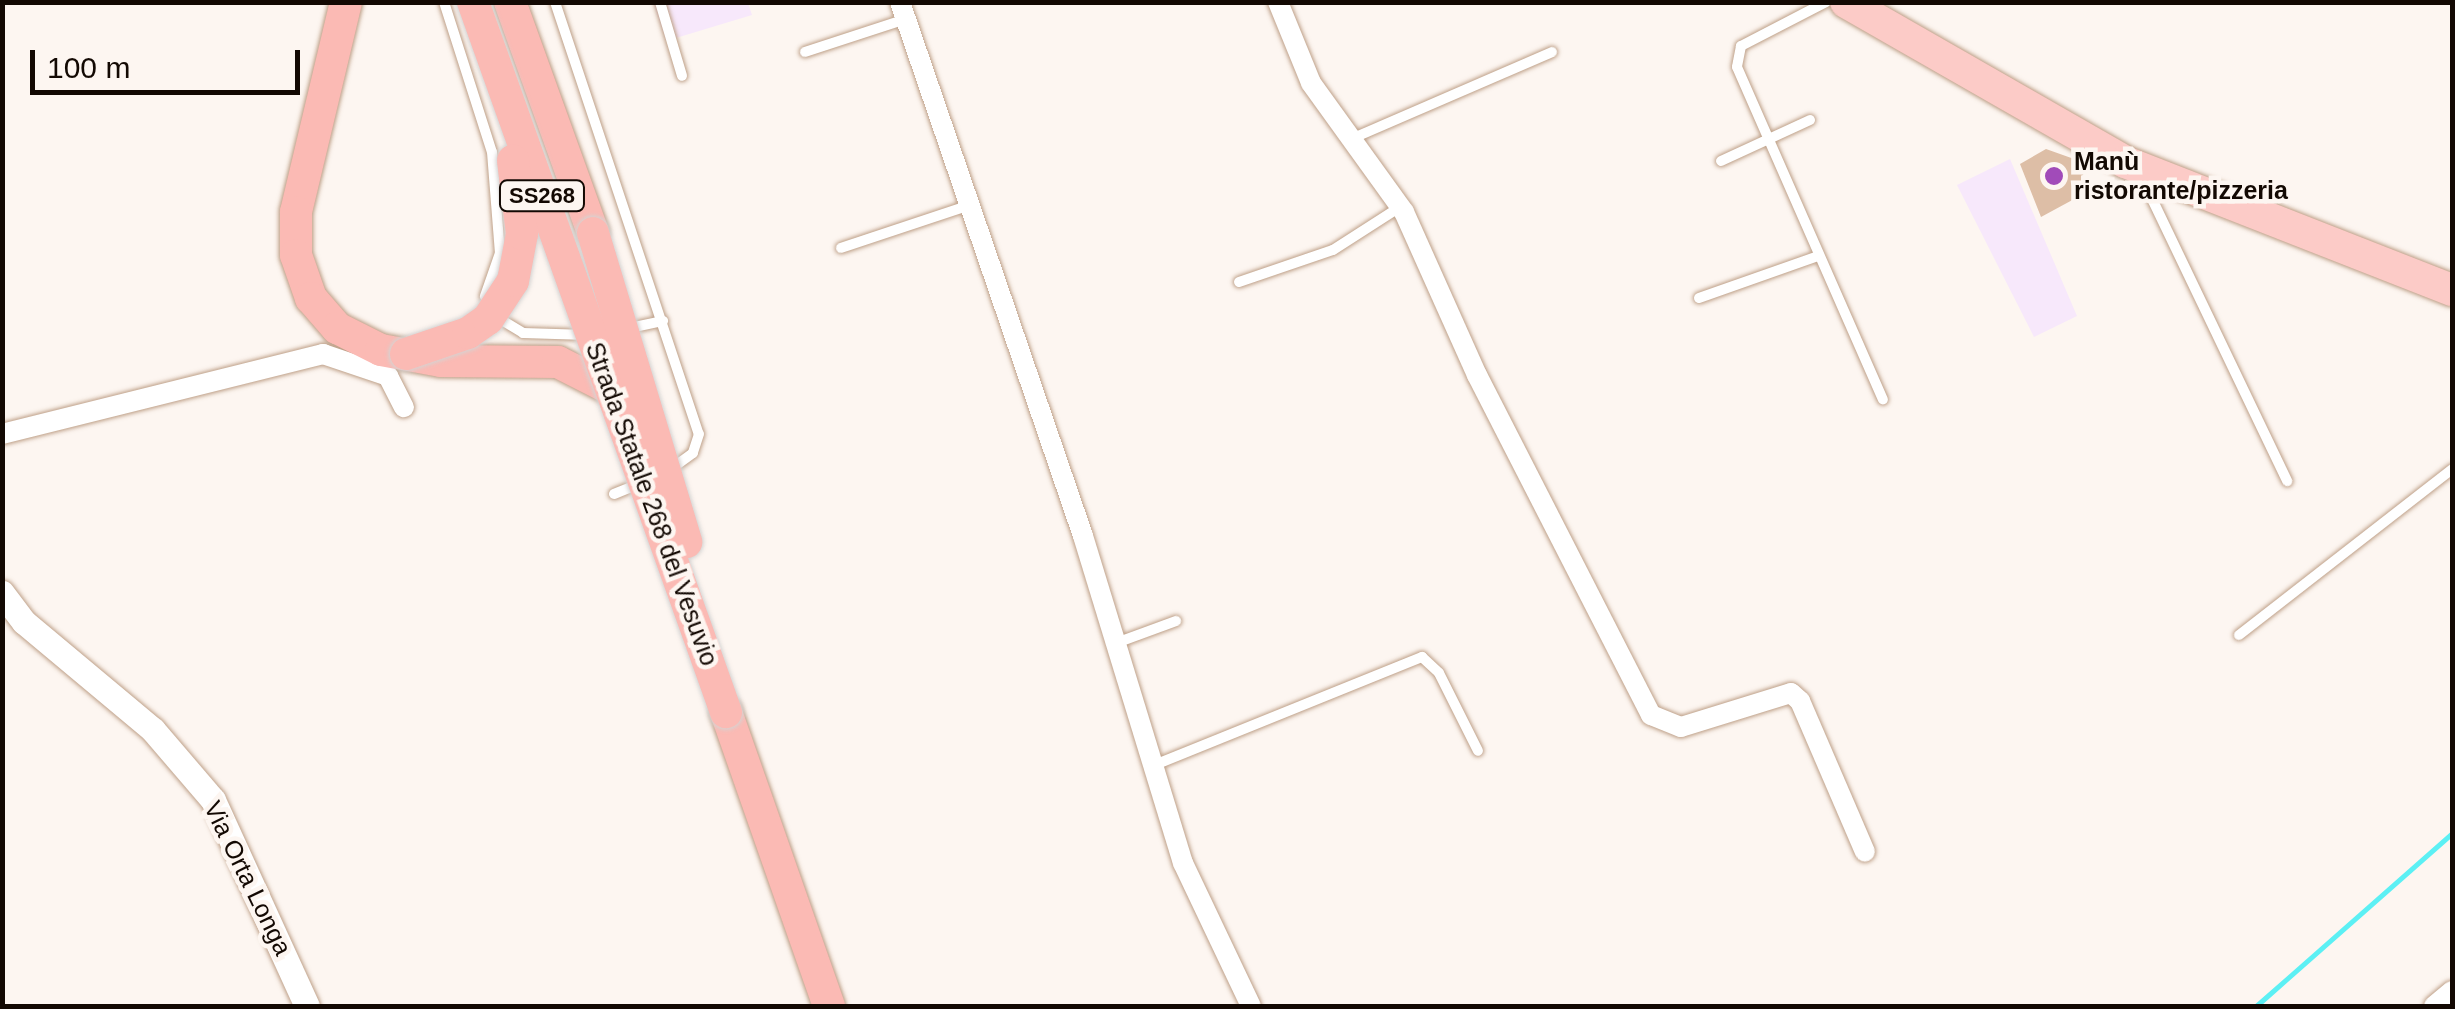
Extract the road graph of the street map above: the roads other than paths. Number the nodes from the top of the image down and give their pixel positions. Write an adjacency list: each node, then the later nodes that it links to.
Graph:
1 (346, 2): 27 (highway)
2 (444, 2): 26 (lane)
3 (472, 2): 27 (highway, bridge); 28 (highway, Strada Statale 268 del Vesuvio / SS268, bridge)
4 (510, 2): 39 (highway, bridge)
5 (555, 2): 26 (lane)
6 (660, 2): 13 (lane)
7 (1278, 2): 15 (street)
8 (1826, 2): 16 (lane)
9 (1846, 2): 18 (main road)
10 (903, 11): 11 (lane); 19 (street)
11 (805, 52)
12 (1552, 52): 15 (lane)
13 (682, 76)
14 (1810, 120): 16 (lane)
15 (1348, 140): 20 (street)
16 (1767, 140): 17 (lane); 22 (lane)
17 (1721, 160)
18 (2137, 167): 24 (main road); 33 (lane)
19 (973, 204): 21 (lane); 38 (street)
20 (1400, 207): 23 (lane); 42 (street)
21 (841, 248)
22 (1818, 256): 25 (lane); 29 (lane)
23 (1239, 282)
24 (2452, 290)
25 (1699, 298)
26 (663, 321): 34 (lane)
27 (406, 354): 28 (highway, bridge)
28 (611, 390): 39 (highway, Strada Statale 268 del Vesuvio / SS268, bridge)
29 (1882, 399)
30 (404, 407): 31 (street)
31 (2, 434)
32 (2452, 469): 37 (lane)
33 (2287, 481)
34 (614, 494)
35 (2, 593): 44 (street, Via Orta Longa)
36 (1176, 620): 38 (lane)
37 (2240, 635)
38 (1116, 643): 41 (street)
39 (726, 712): 45 (highway, Strada Statale 268 del Vesuvio / SS268)
40 (1478, 751): 41 (lane)
41 (1157, 764): 46 (street)
42 (1865, 852)
43 (2452, 991): 47 (street)
44 (308, 1006)
45 (829, 1006)
46 (1251, 1006)
47 (2434, 1006)

